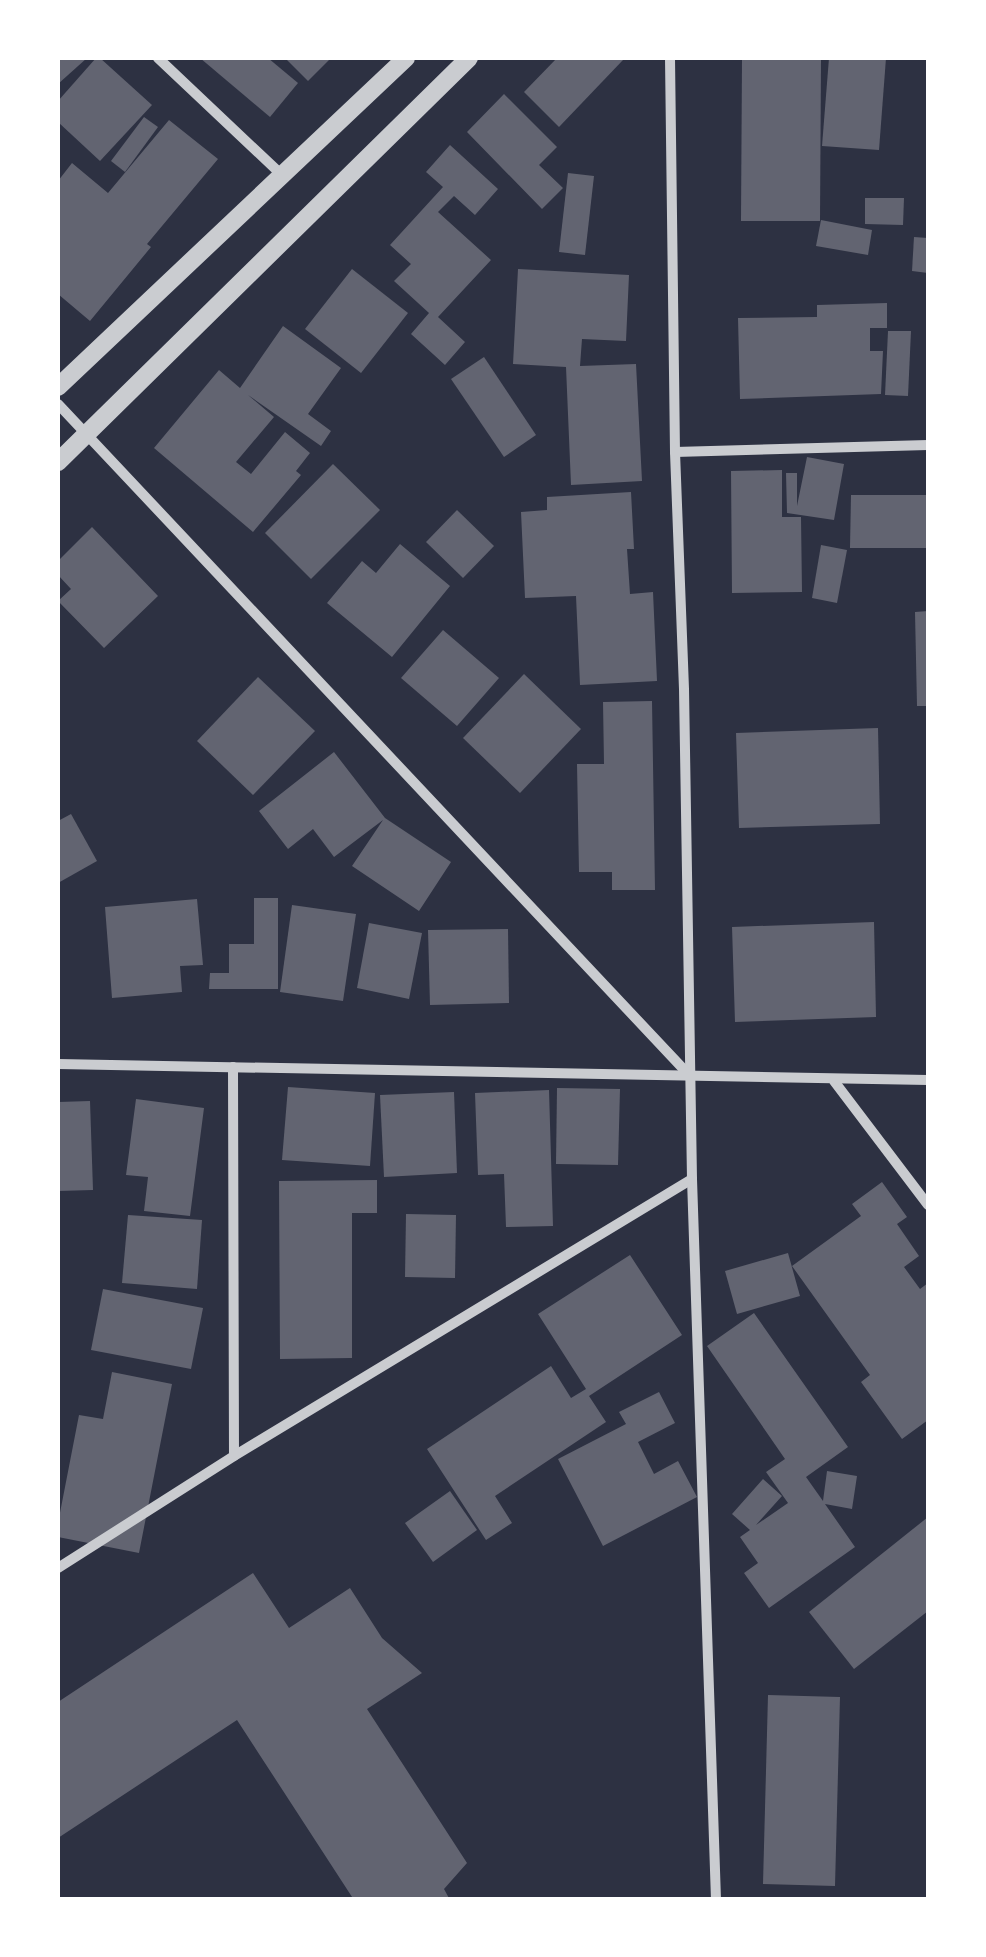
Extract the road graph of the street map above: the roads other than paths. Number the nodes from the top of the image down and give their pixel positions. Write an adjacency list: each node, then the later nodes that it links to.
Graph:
1 (158, 58): 5 (street)
2 (406, 58): 5 (street)
3 (469, 58): 8 (street)
4 (670, 58): 10 (street)
5 (284, 176): 6 (street)
6 (58, 387)
7 (58, 404): 8 (street)
8 (84, 435): 11 (street); 14 (street)
9 (928, 445): 10 (street)
10 (675, 452): 14 (street)
11 (58, 462)
12 (58, 1064): 13 (street)
13 (232, 1067): 14 (street); 19 (street)
14 (690, 1076): 16 (street); 17 (street)
15 (928, 1080): 16 (street)
16 (834, 1081): 18 (street)
17 (692, 1180): 19 (street); 21 (street)
18 (928, 1205)
19 (234, 1456): 20 (street)
20 (58, 1568)
21 (716, 1900)

